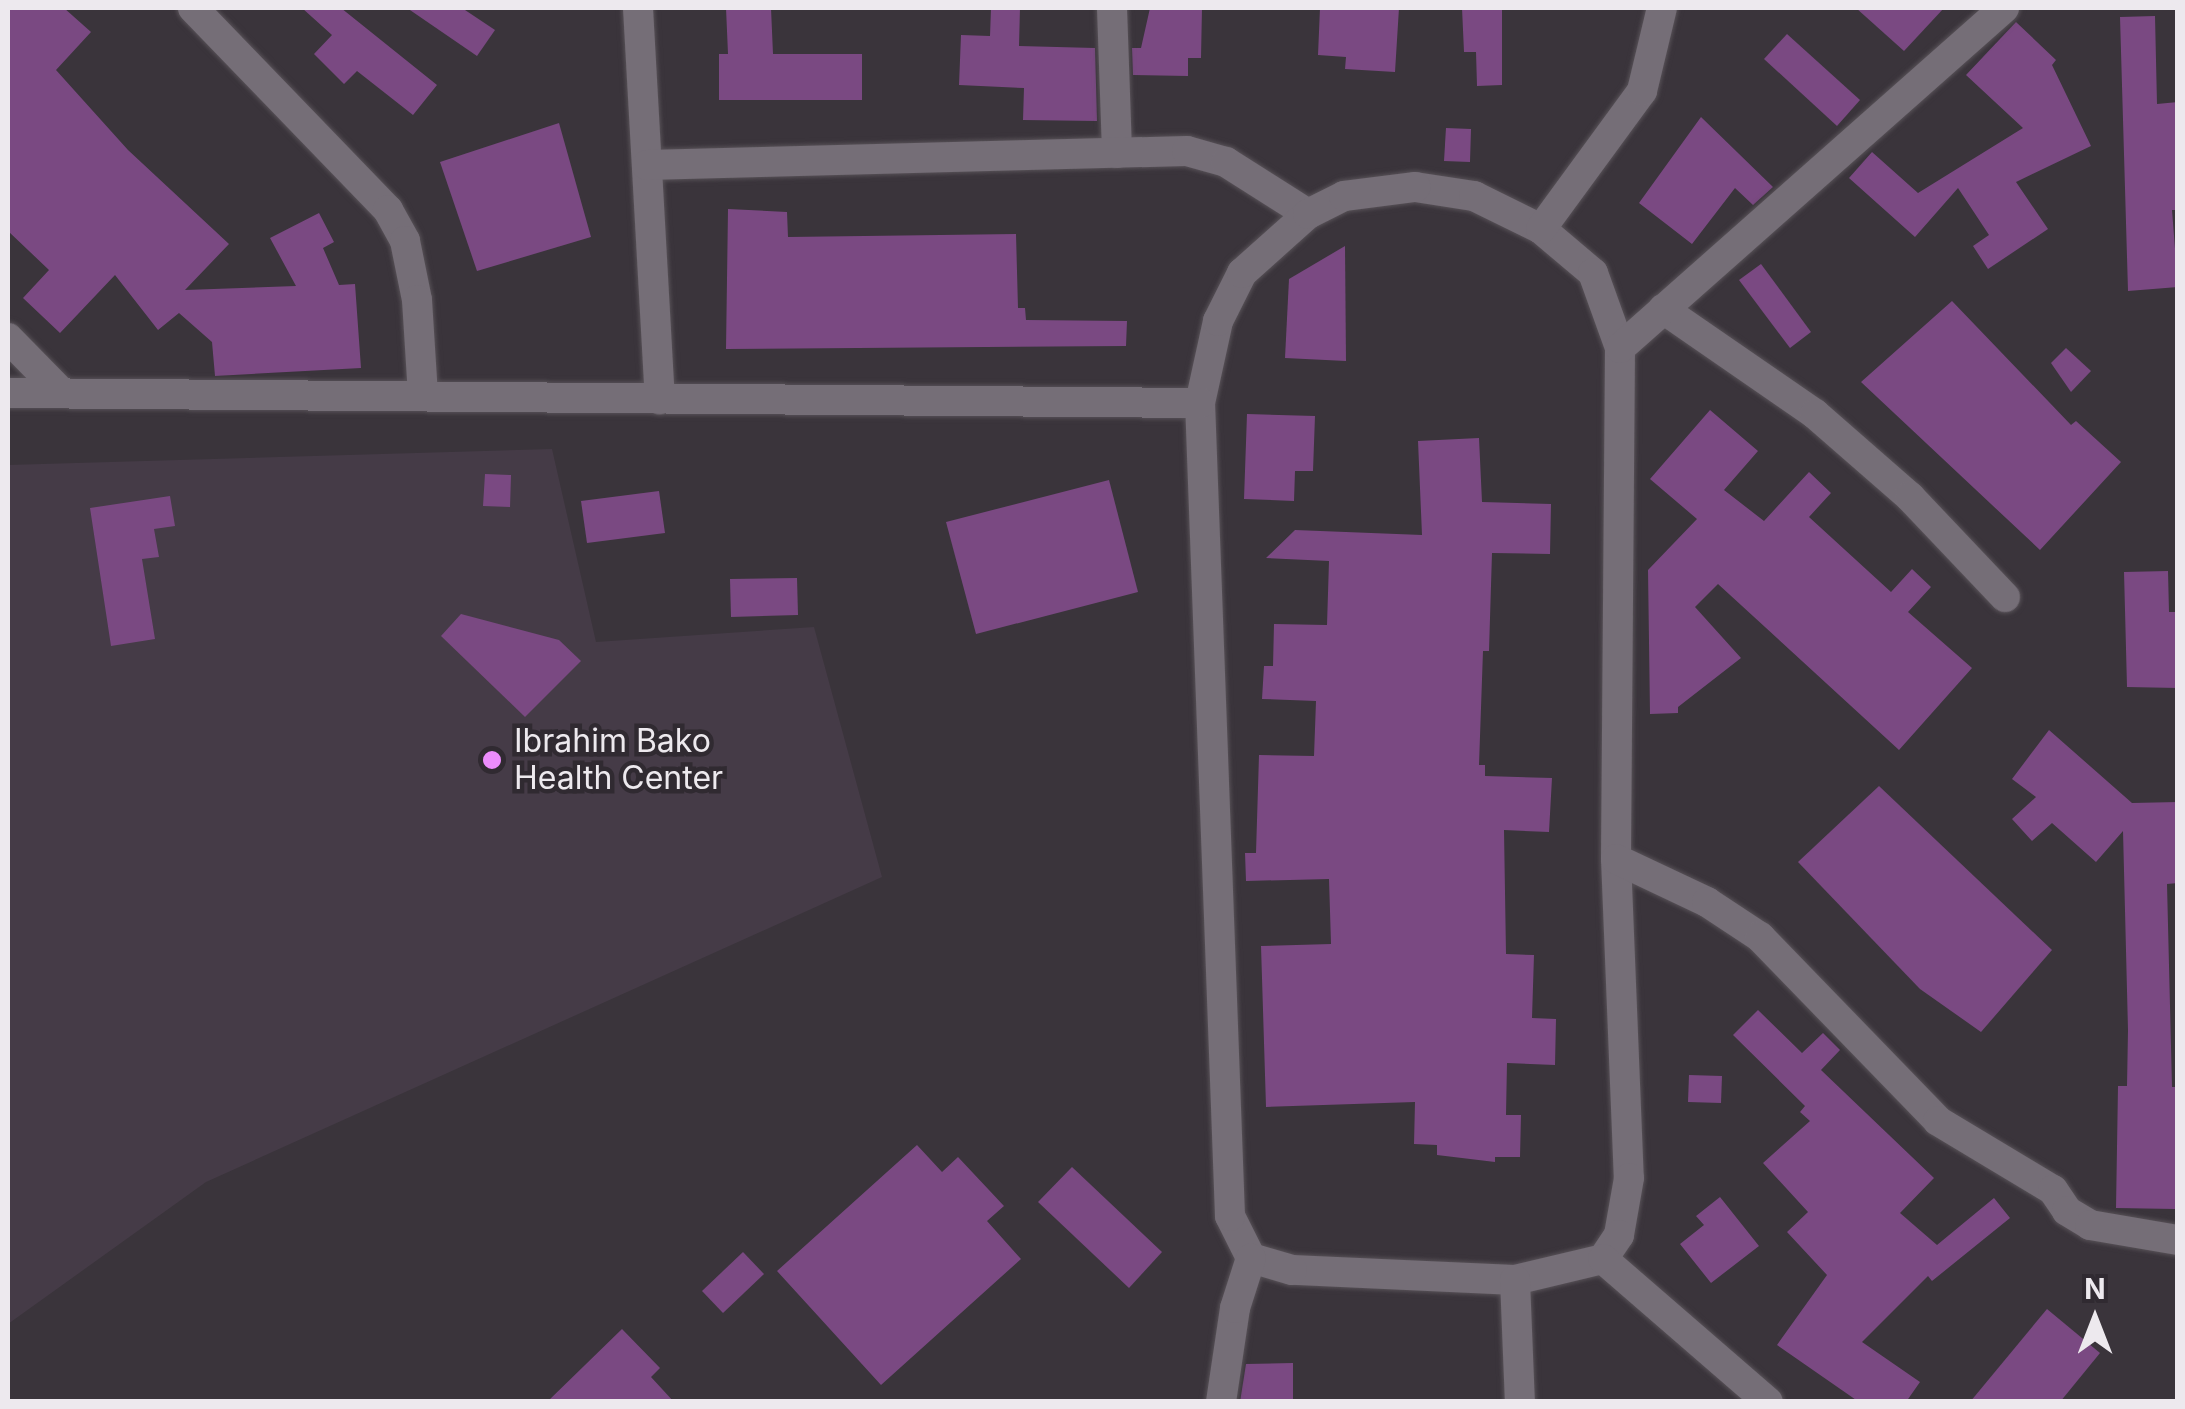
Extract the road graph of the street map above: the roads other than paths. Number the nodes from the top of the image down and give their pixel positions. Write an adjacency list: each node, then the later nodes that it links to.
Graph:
1 (193, 8): 15 (street)
2 (638, 8): 7 (street)
3 (1112, 8): 6 (street)
4 (1662, 8): 9 (street)
5 (2004, 8): 10 (street)
6 (1116, 153): 7 (street); 8 (street)
7 (647, 165): 16 (street)
8 (1308, 214): 9 (street); 17 (street)
9 (1542, 229): 12 (street)
10 (1663, 309): 12 (street); 18 (street)
11 (8, 338): 13 (street)
12 (1620, 348): 19 (street)
13 (61, 392): 14 (street); 15 (street)
14 (8, 393)
15 (422, 396): 16 (street)
16 (660, 399): 17 (street)
17 (1200, 403): 21 (street)
18 (2005, 597)
19 (1616, 858): 20 (street); 22 (street)
20 (2178, 1240)
21 (1251, 1258): 23 (street); 24 (street)
22 (1604, 1259): 23 (street); 26 (street)
23 (1516, 1280): 25 (street)
24 (1221, 1402)
25 (1520, 1402)
26 (1768, 1402)

